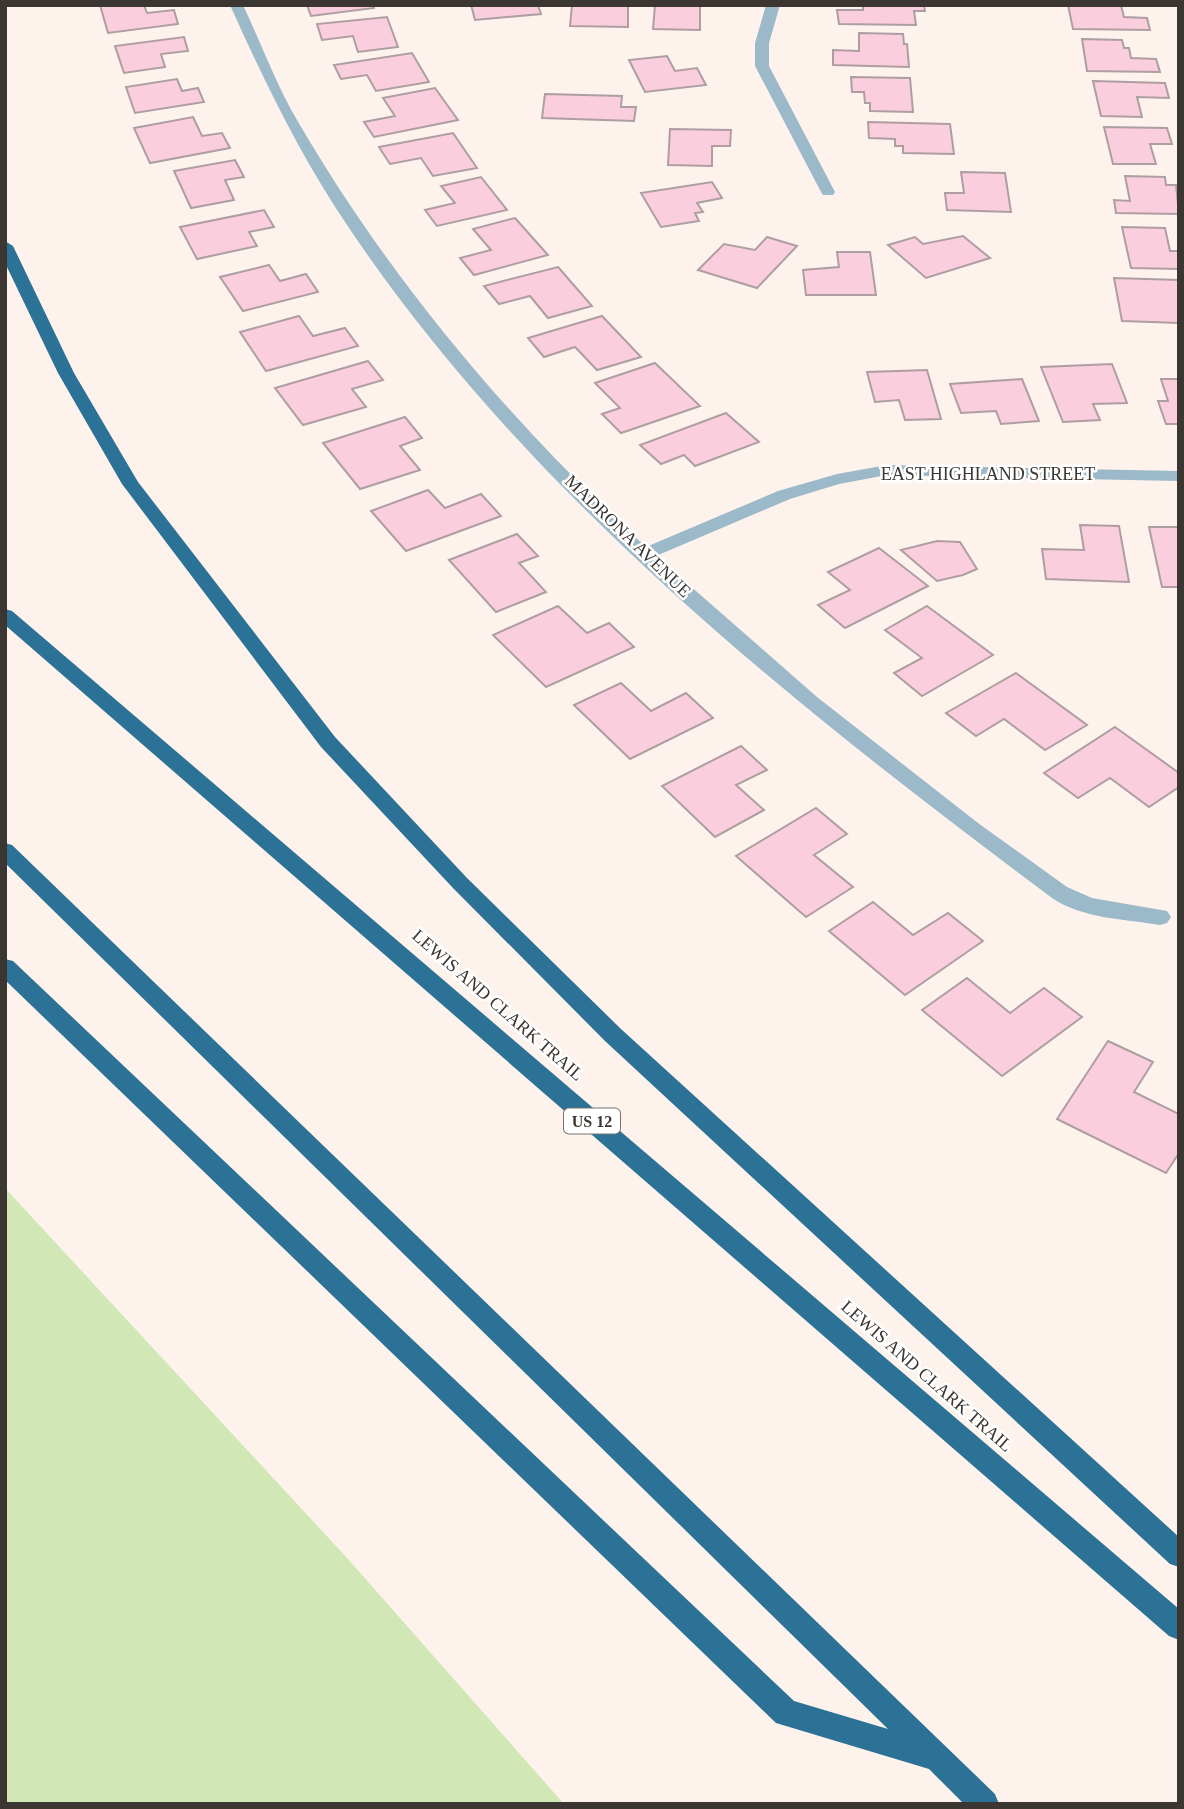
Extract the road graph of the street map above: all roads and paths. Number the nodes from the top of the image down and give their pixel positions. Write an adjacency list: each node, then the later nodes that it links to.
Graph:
1 (236, 5): 6 (street, MADRONA AVENUE)
2 (773, 5): 3 (street)
3 (828, 192)
4 (5, 246): 11 (highway)
5 (1179, 476): 6 (street, EAST HIGHLAND STREET)
6 (645, 554): 9 (street, MADRONA AVENUE)
7 (5, 615): 12 (highway, LEWIS AND CLARK TRAIL / US 12)
8 (5, 850): 13 (highway)
9 (1160, 917)
10 (5, 967): 13 (highway)
11 (1179, 1555)
12 (1179, 1627)
13 (934, 1756): 14 (highway)
14 (985, 1804)

